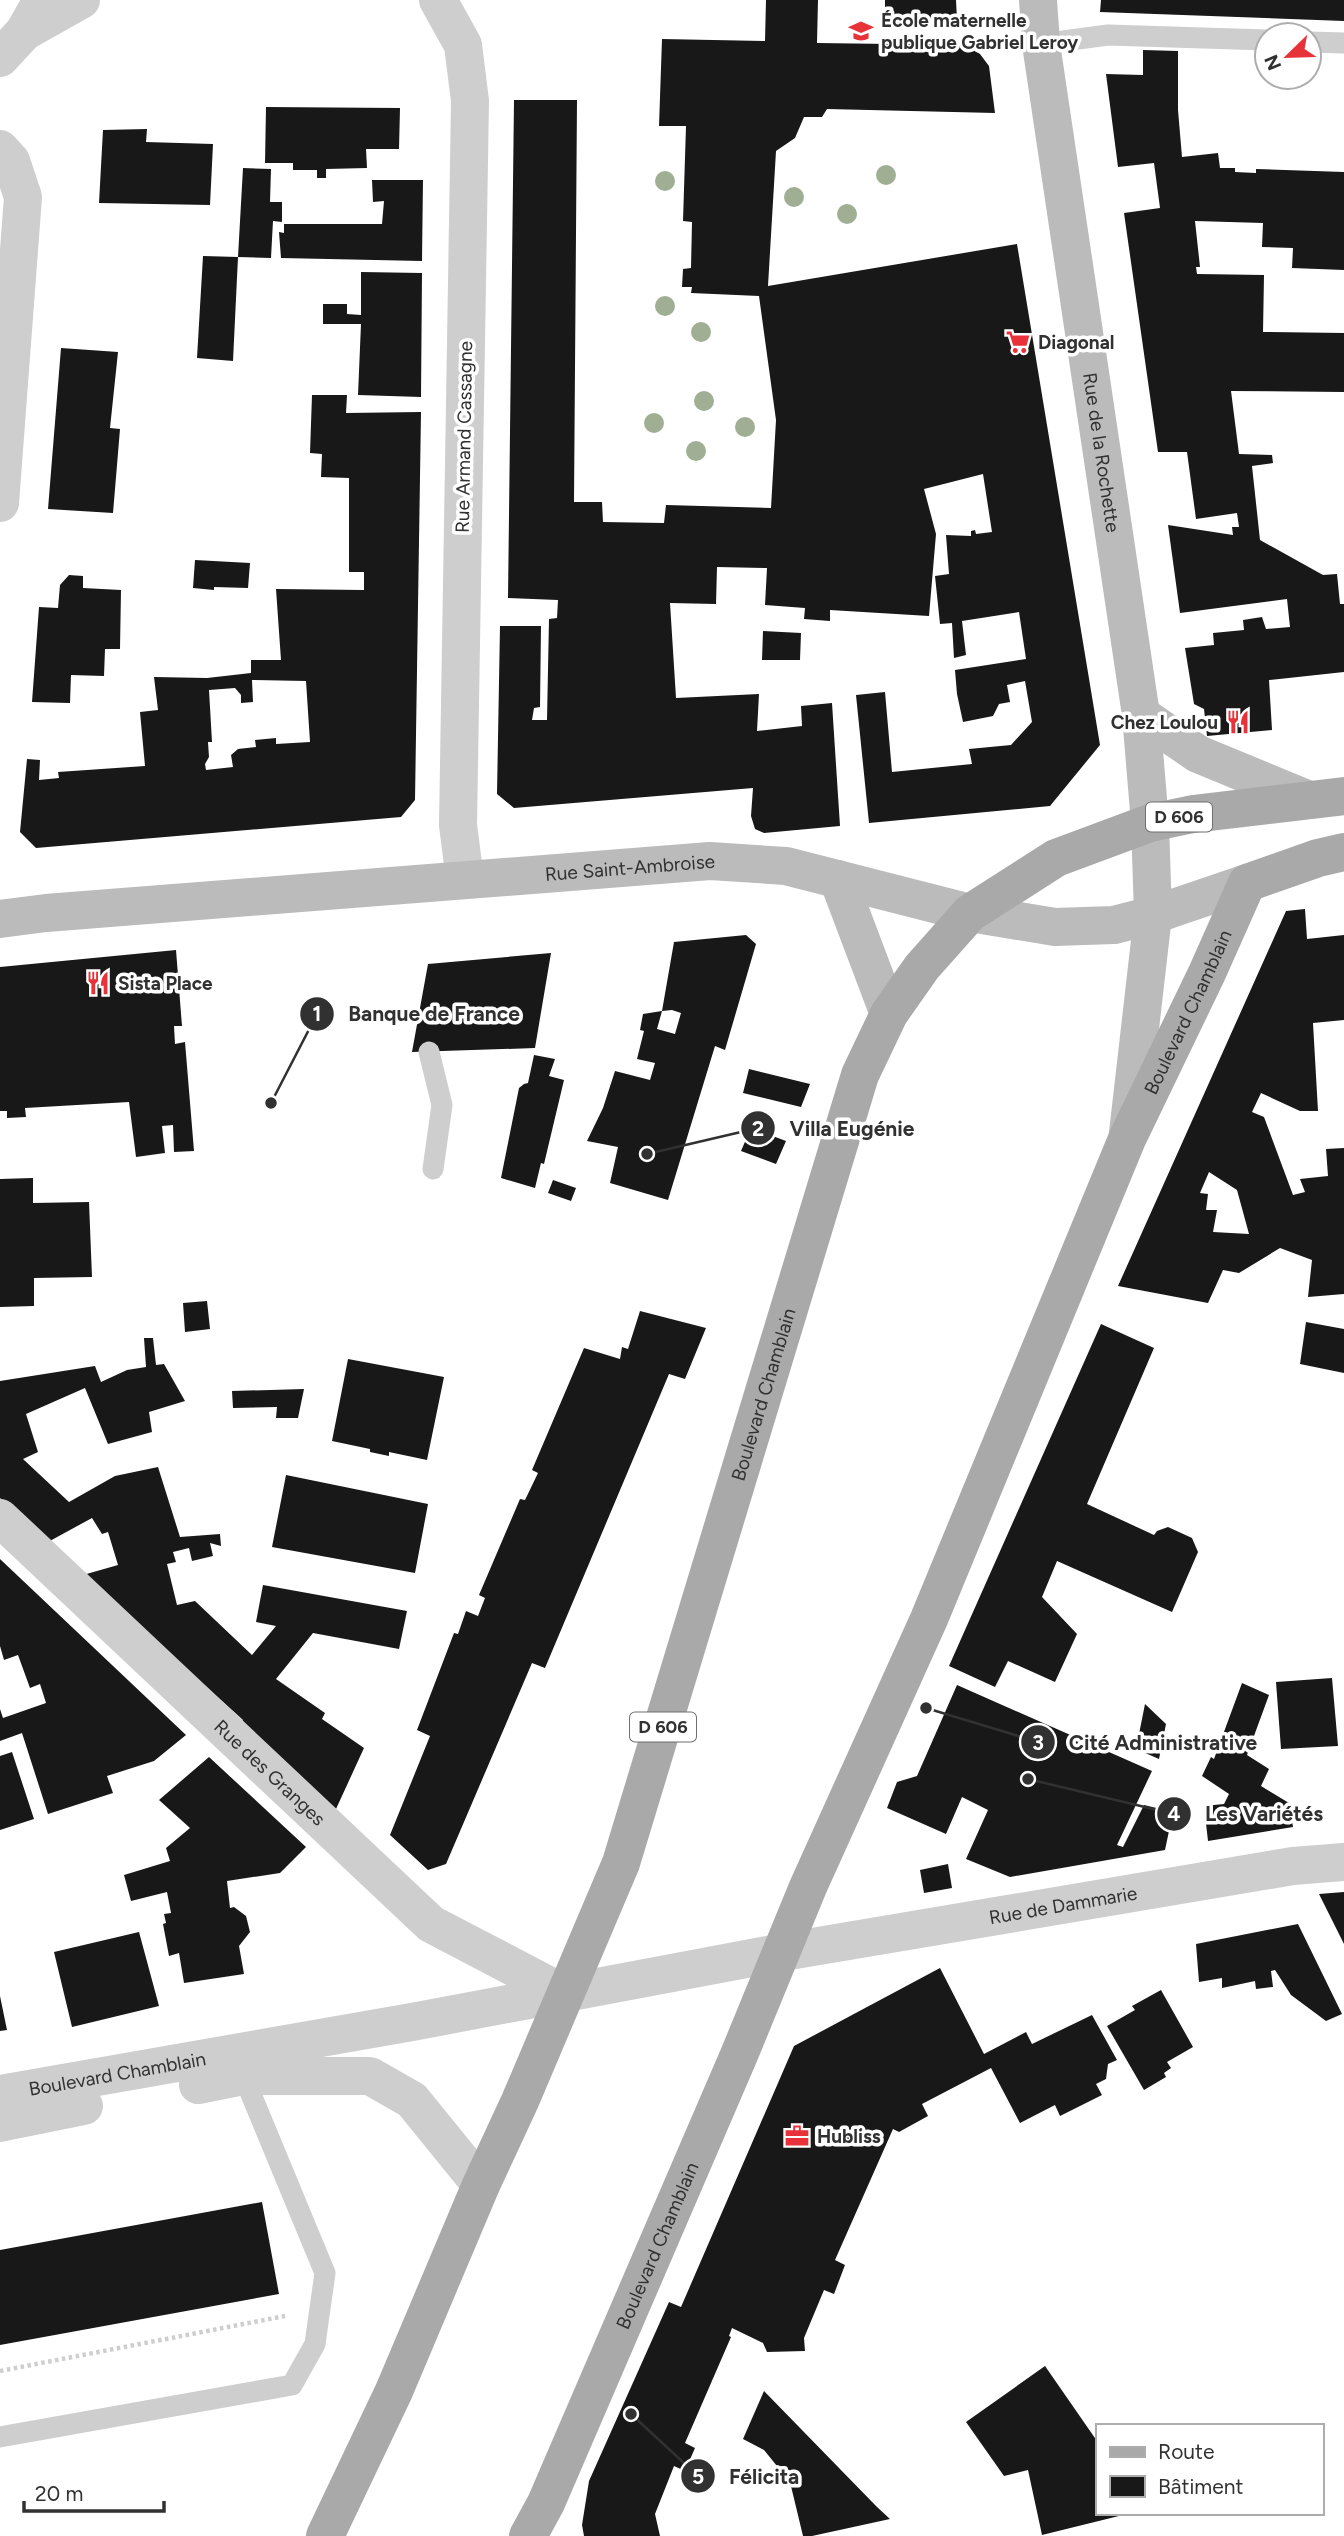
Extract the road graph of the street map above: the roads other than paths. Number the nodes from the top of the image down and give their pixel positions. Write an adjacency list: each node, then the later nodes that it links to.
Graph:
1 (80, 0): 4 (street)
2 (438, 0): 16 (street, Rue Armand Cassagne)
3 (1038, 0): 8 (main road, Rue de la Rochette)
4 (19, 22)
5 (1253, 40): 8 (lane)
6 (1323, 42): 7 (lane)
7 (1344, 43)
8 (1041, 44): 11 (main road, Rue de la Rochette)
9 (0, 149): 10 (street)
10 (0, 503)
11 (1141, 715): 12 (main road); 13 (main road, Rue de la Rochette)
12 (1326, 798): 13 (main road, D 606)
13 (1150, 823): 18 (main road, Boulevard Chamblain / D 606); 19 (main road, Rue de la Rochette)
14 (1344, 852): 17 (main road)
15 (838, 879): 16 (main road, Rue Saint-Ambroise); 18 (main road, Rue Saint-Ambroise); 21 (main road)
16 (465, 880): 20 (main road, Rue Saint-Ambroise)
17 (1247, 883): 19 (main road, Rue Saint-Ambroise); 23 (main road, Boulevard Chamblain)
18 (970, 913): 19 (main road, Rue Saint-Ambroise); 21 (main road, Boulevard Chamblain / D 606)
19 (1153, 915): 23 (main road, Rue de la Rochette)
20 (0, 919)
21 (889, 1014): 28 (main road, Boulevard Chamblain / D 606)
22 (429, 1052): 24 (lane)
23 (1127, 1139): 27 (main road, Boulevard Chamblain)
24 (433, 1169)
25 (0, 1518): 28 (street, Rue des Granges)
26 (1344, 1862): 27 (street, Rue de Dammarie)
27 (783, 1952): 28 (street, Boulevard Chamblain); 34 (main road, Boulevard Chamblain)
28 (565, 1994): 29 (street, Boulevard Chamblain); 32 (main road, Boulevard Chamblain / D 606)
29 (239, 2064): 30 (street, Boulevard Chamblain); 31 (street, Boulevard Chamblain); 32 (street, Boulevard Chamblain); 33 (lane)
30 (0, 2094)
31 (0, 2123)
32 (481, 2185): 35 (main road, Boulevard Chamblain / D 606)
33 (0, 2437)
34 (542, 2525)
35 (325, 2536)

